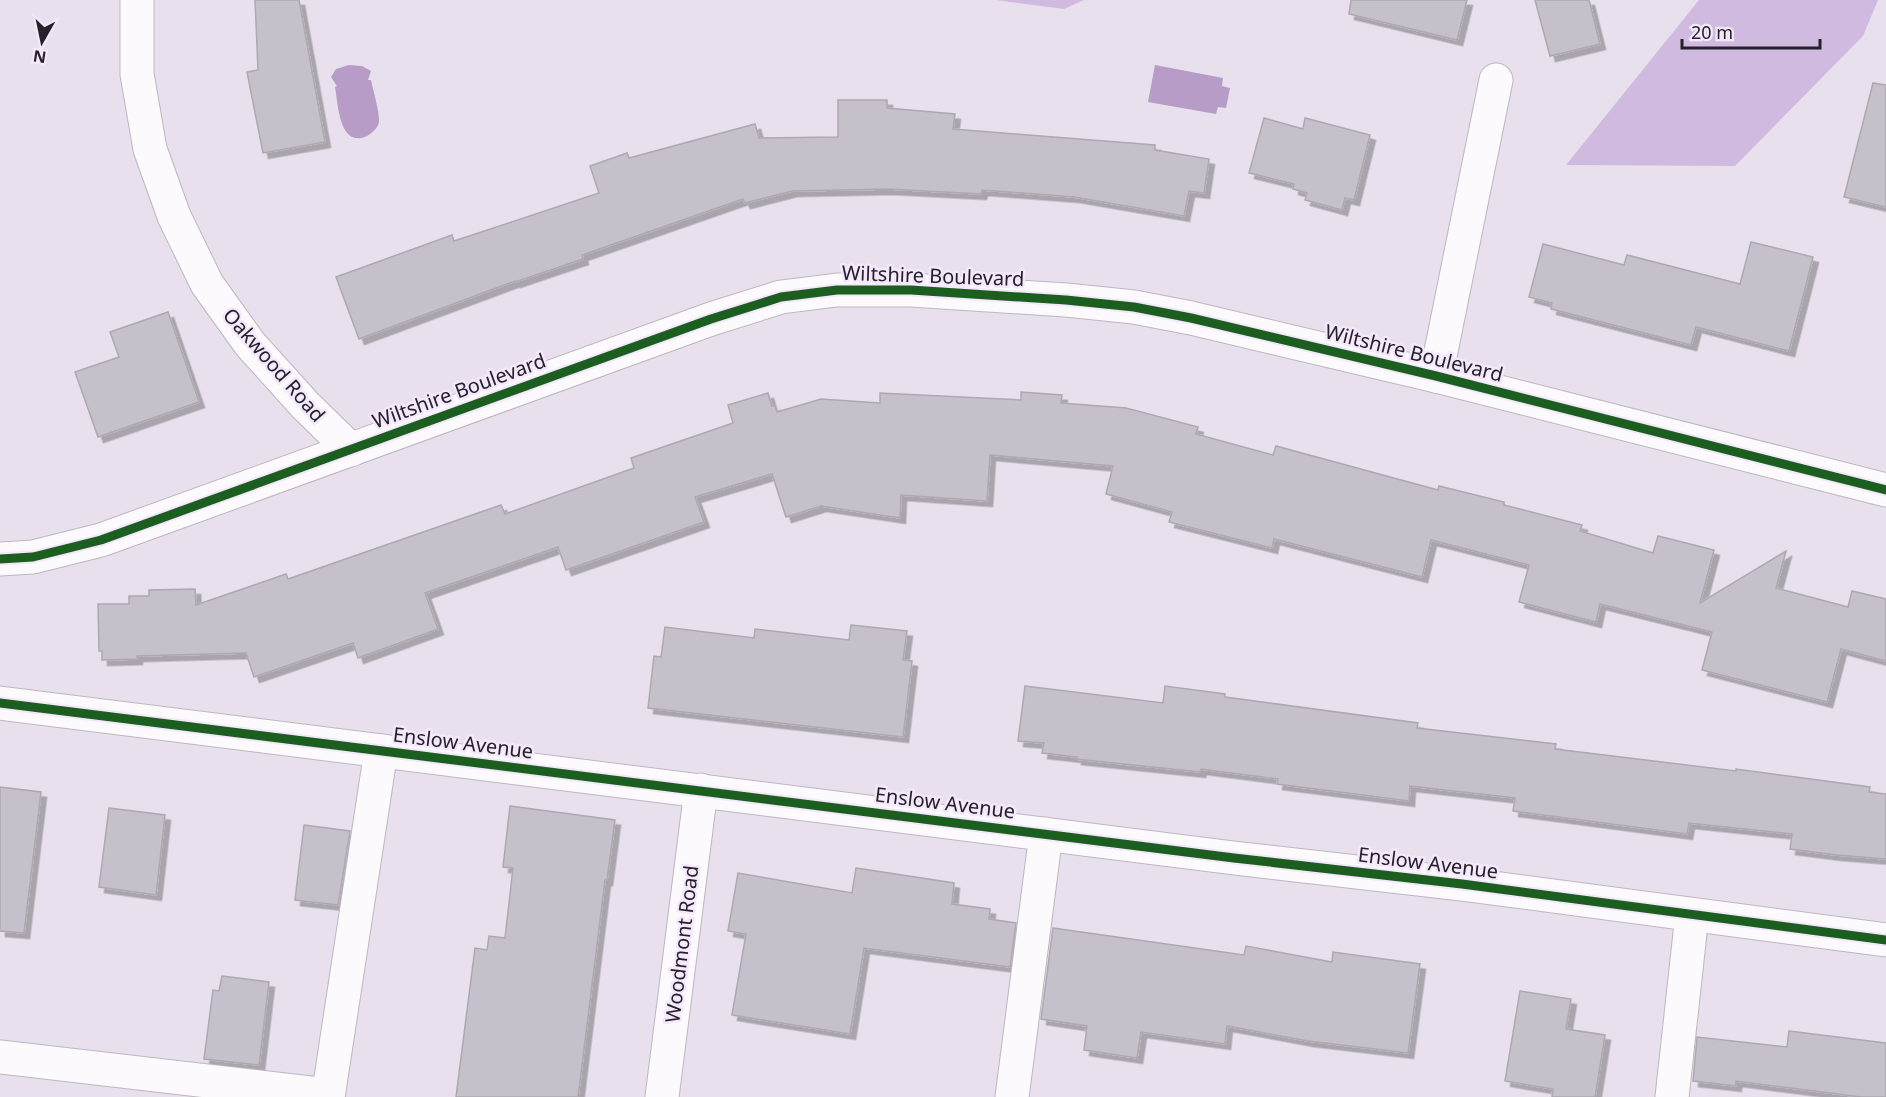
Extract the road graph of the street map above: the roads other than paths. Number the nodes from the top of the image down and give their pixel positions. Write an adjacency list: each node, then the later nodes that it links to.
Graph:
1 (137, 0): 4 (street, Oakwood Road)
2 (1496, 80): 3 (street)
3 (1436, 376): 4 (street, Wiltshire Boulevard); 5 (street, Wiltshire Boulevard)
4 (351, 450): 6 (street, Wiltshire Boulevard)
5 (1886, 490)
6 (0, 559)
7 (0, 703): 8 (street, Enslow Avenue)
8 (381, 751): 9 (street, Enslow Avenue); 14 (street)
9 (701, 790): 10 (street, Enslow Avenue); 15 (street, Woodmont Road)
10 (1046, 834): 11 (street, Enslow Avenue); 16 (street)
11 (1692, 915): 12 (street, Enslow Avenue); 17 (street)
12 (1886, 940)
13 (0, 1057): 14 (street)
14 (328, 1096)
15 (662, 1097)
16 (1012, 1097)
17 (1672, 1097)

